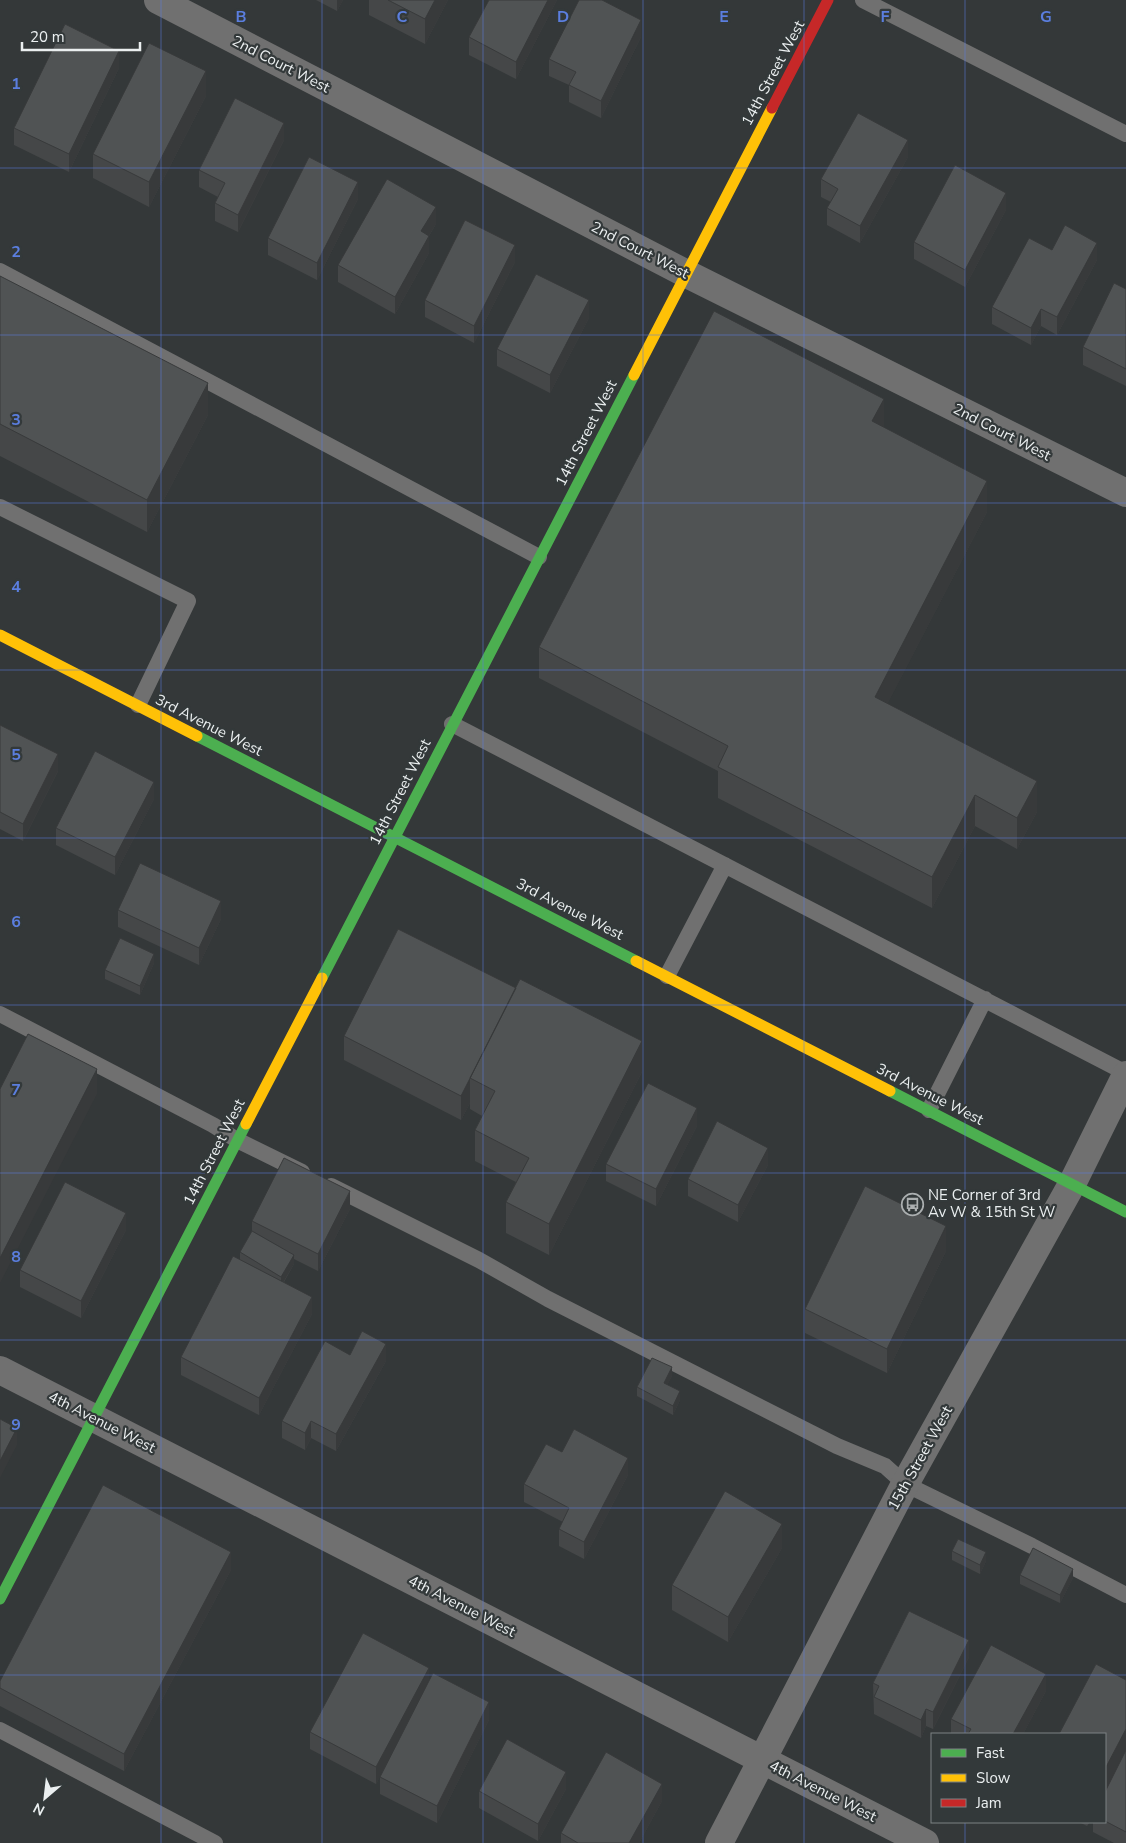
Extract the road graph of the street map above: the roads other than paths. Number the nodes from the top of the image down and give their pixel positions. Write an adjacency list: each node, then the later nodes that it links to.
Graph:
1 (158, 0): 6 (street, 2nd Court West)
2 (828, 0): 6 (street, 14th Street West)
3 (863, 0): 4 (lane)
4 (1126, 134)
5 (0, 270): 9 (lane)
6 (685, 273): 7 (street, 2nd Court West); 9 (street, 14th Street West)
7 (1126, 493)
8 (0, 507): 11 (lane)
9 (539, 557): 12 (street, 14th Street West)
10 (0, 635): 11 (street, 3rd Avenue West)
11 (138, 705): 13 (street, 3rd Avenue West)
12 (452, 724): 13 (street, 14th Street West); 14 (lane)
13 (394, 836): 15 (street, 3rd Avenue West); 20 (street, 14th Street West)
14 (725, 865): 15 (lane); 16 (lane)
15 (666, 976): 19 (street, 3rd Avenue West)
16 (985, 999): 18 (lane); 19 (lane)
17 (0, 1014): 20 (lane)
18 (1126, 1074): 21 (street, 15th Street West)
19 (929, 1110): 21 (street, 3rd Avenue West)
20 (237, 1140): 24 (street, 14th Street West); 25 (lane)
21 (1072, 1184): 22 (street, 3rd Avenue West); 25 (street, 15th Street West)
22 (1126, 1212)
23 (0, 1370): 24 (street, 4th Avenue West)
24 (94, 1418): 27 (street, 14th Street West); 29 (street, 4th Avenue West)
25 (905, 1484): 26 (lane); 29 (street, 15th Street West)
26 (1126, 1595)
27 (0, 1599)
28 (0, 1730): 30 (lane)
29 (762, 1760): 31 (street, 15th Street West); 32 (street, 4th Avenue West)
30 (215, 1843)
31 (719, 1843)
32 (925, 1843)

